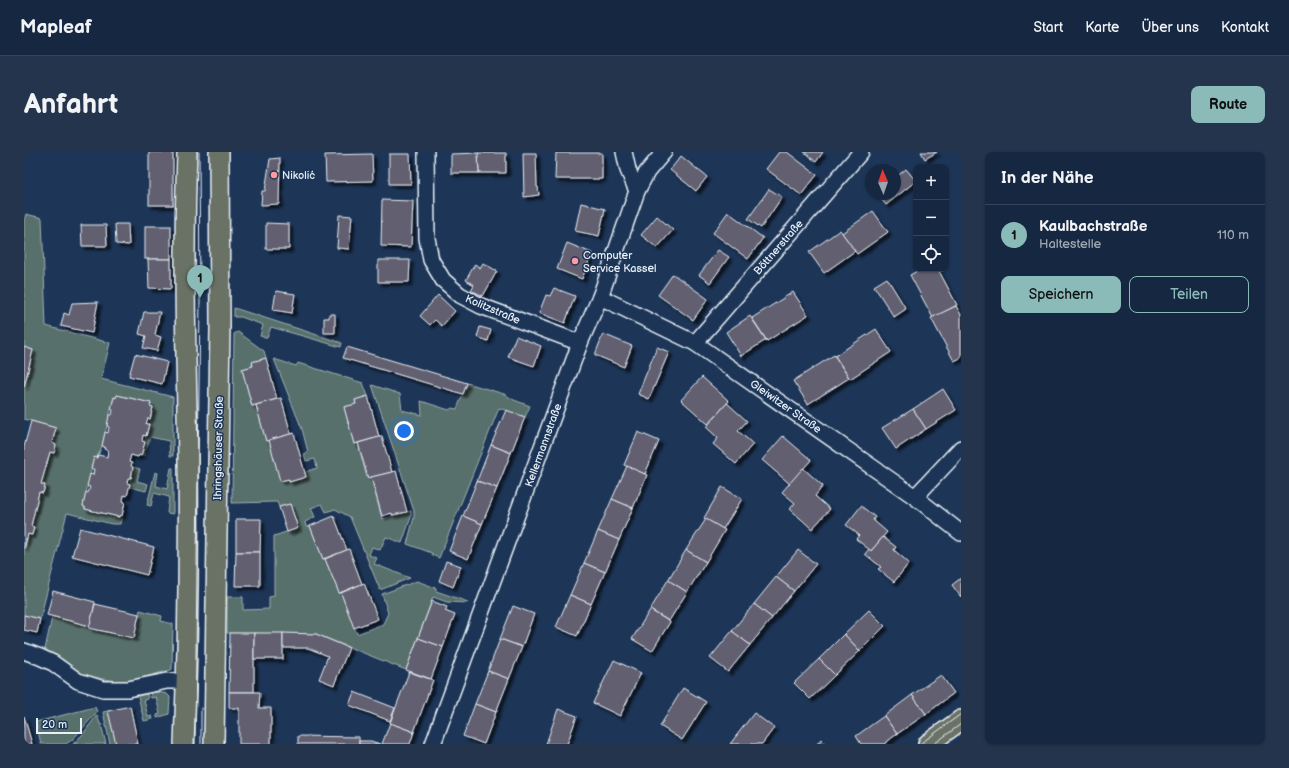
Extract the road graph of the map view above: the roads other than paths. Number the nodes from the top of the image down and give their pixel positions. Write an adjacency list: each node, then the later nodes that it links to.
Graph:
1 (187, 152): 15 (main road)
2 (219, 152): 18 (main road, Ihringshäuser Straße)
3 (426, 152): 9 (street, Kolitzstraße)
4 (624, 152): 7 (street)
5 (664, 152): 7 (street, Kellermannstraße)
6 (861, 152): 10 (street, Böttnerstraße)
7 (637, 191): 8 (street, Kellermannstraße)
8 (600, 297): 9 (street, Kellermannstraße); 10 (street, Gleiwitzer Straße)
9 (580, 342): 19 (street, Kellermannstraße)
10 (695, 343): 12 (street, Gleiwitzer Straße)
11 (961, 448): 12 (street)
12 (915, 497): 13 (street, Gleiwitzer Straße)
13 (961, 533)
14 (24, 651): 15 (street)
15 (186, 681): 17 (main road)
16 (961, 720): 20 (main road)
17 (184, 744)
18 (214, 744)
19 (433, 744)
20 (928, 744)

